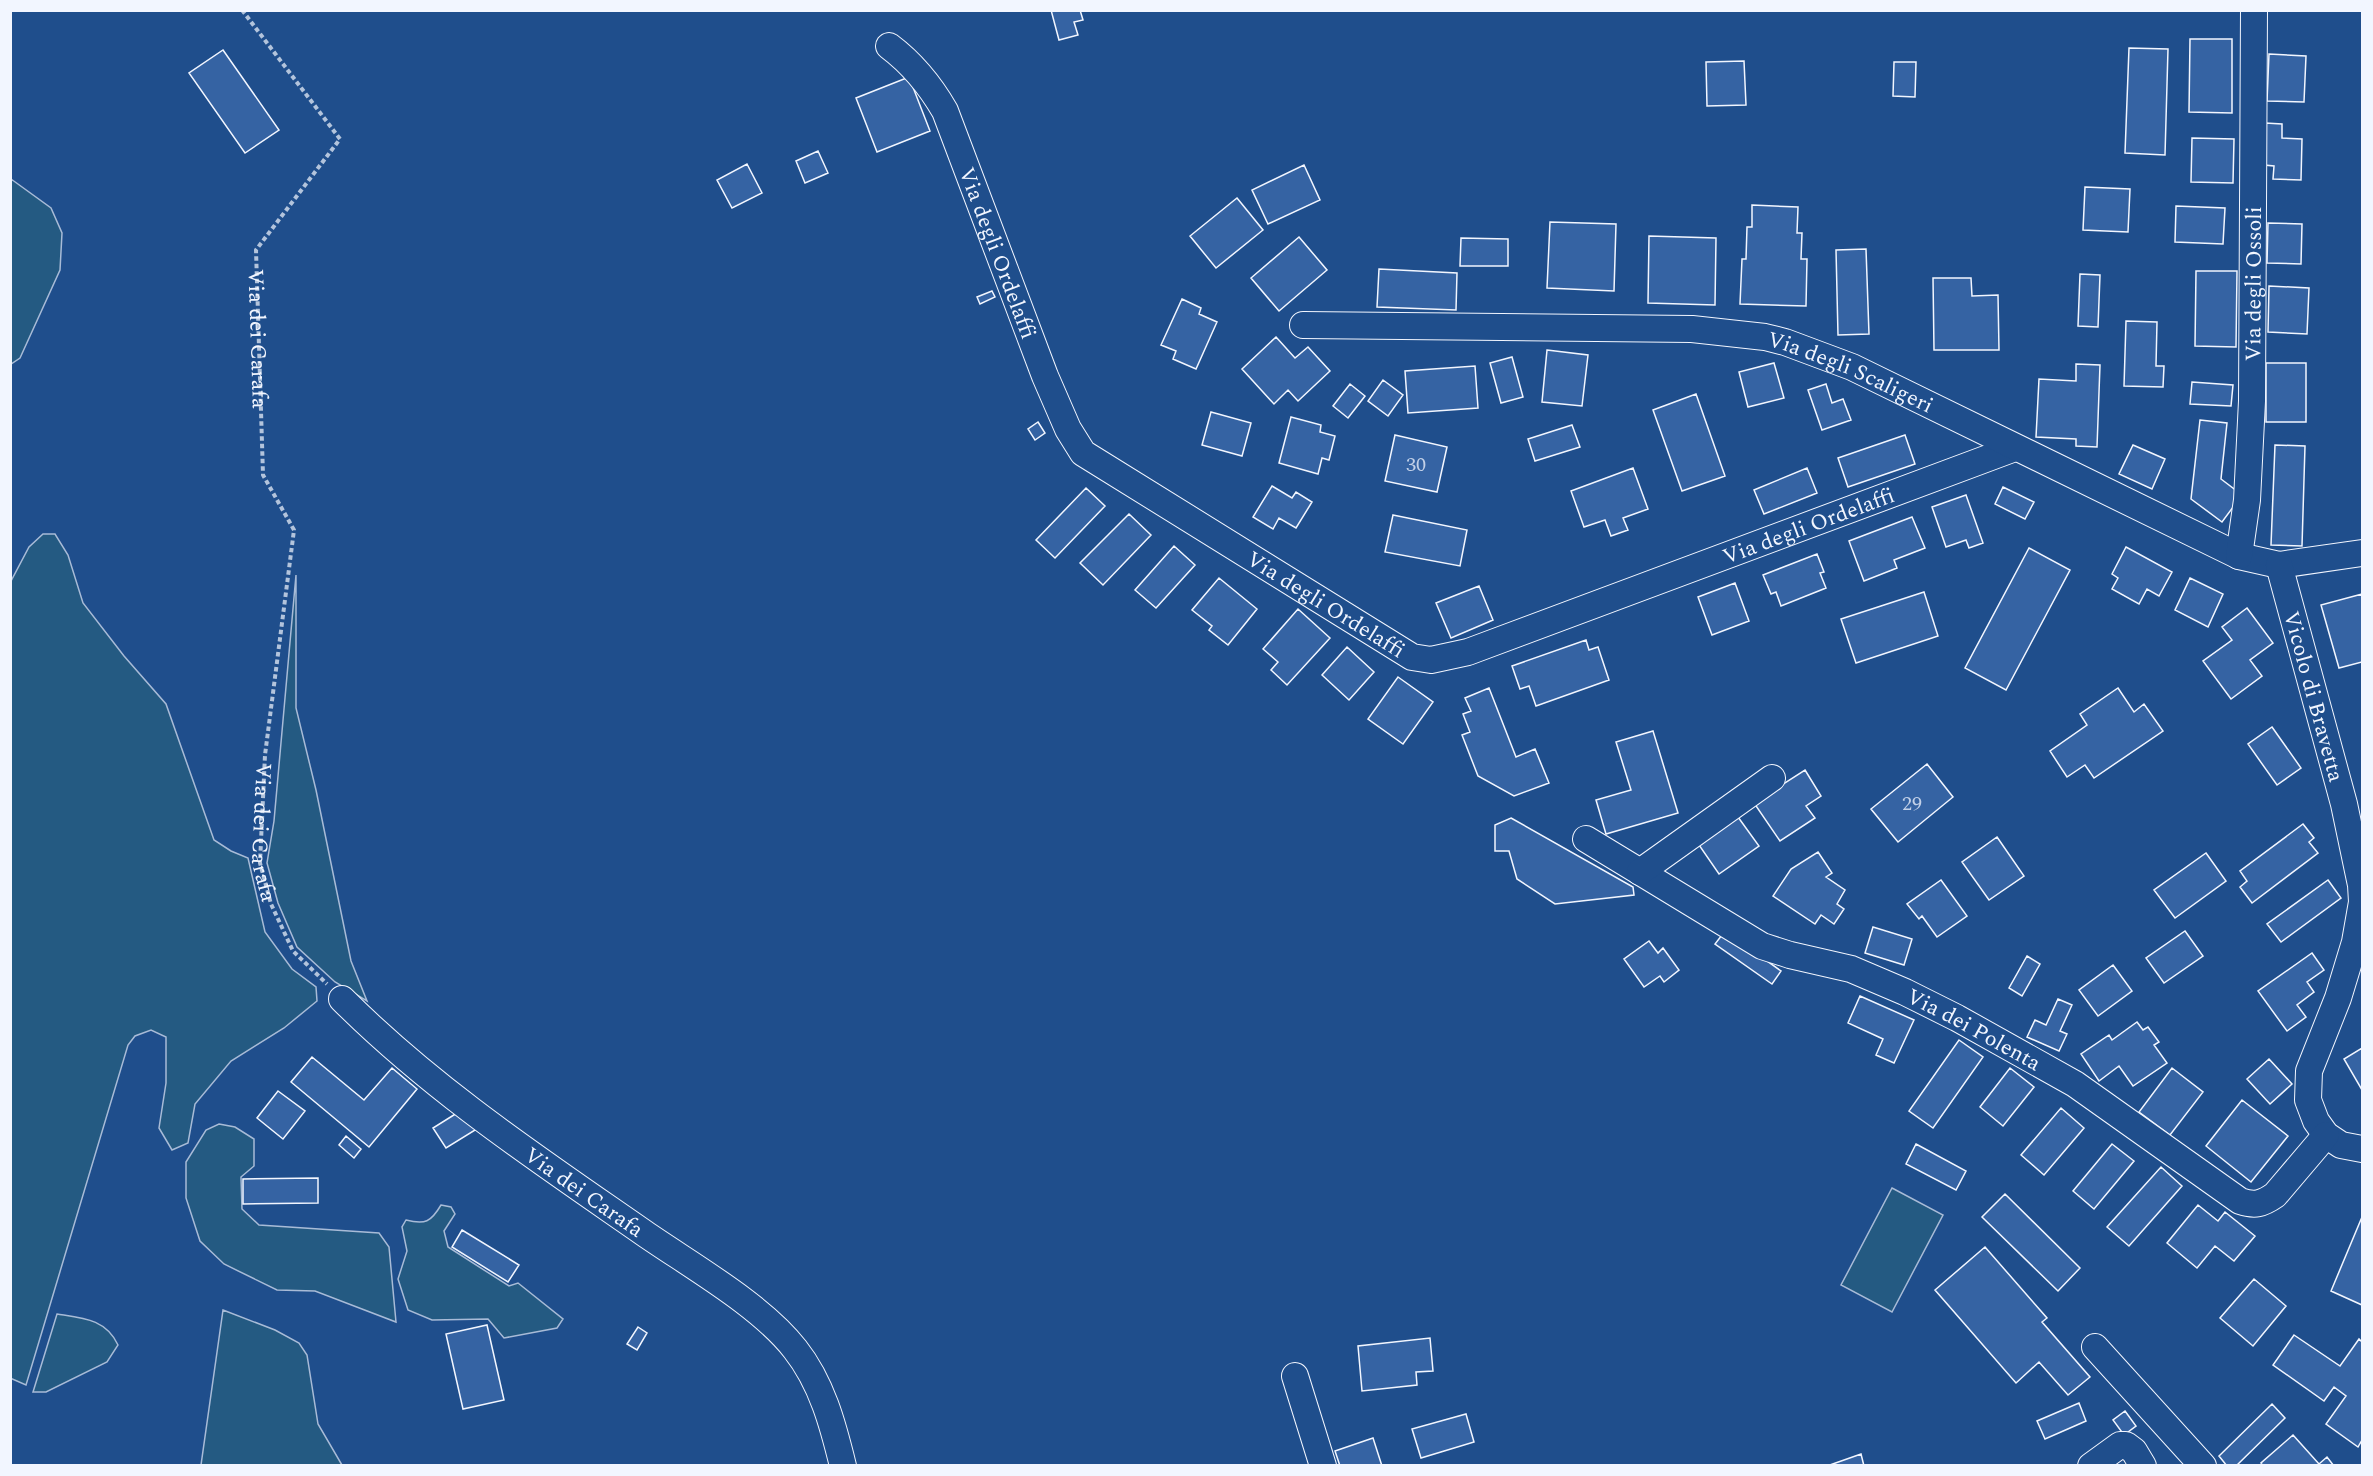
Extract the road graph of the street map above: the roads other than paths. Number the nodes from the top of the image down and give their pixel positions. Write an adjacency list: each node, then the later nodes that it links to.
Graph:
1 (2254, 10): 6 (street, Via degli Ossoli)
2 (889, 46): 4 (street, Via degli Ordelaffi)
3 (1303, 325): 4 (street, Via degli Scaligeri)
4 (2015, 448): 6 (street, Via degli Scaligeri)
5 (2362, 553): 7 (street, Via degli Scaligeri)
6 (2239, 556): 7 (street, Via degli Scaligeri)
7 (2278, 565): 12 (street, Vicolo di Bravetta)
8 (1772, 778): 10 (street)
9 (1586, 839): 10 (street, Via dei Polenta)
10 (1640, 872): 12 (street, Via dei Polenta)
11 (342, 999): 18 (street, Via dei Carafa)
12 (2326, 1135): 13 (street)
13 (2362, 1149)
14 (2095, 1347): 16 (street)
15 (1295, 1376): 19 (street)
16 (2167, 1426): 17 (street); 21 (street)
17 (2138, 1458): 20 (street)
18 (843, 1466)
19 (1323, 1466)
20 (2091, 1466)
21 (2203, 1466)

